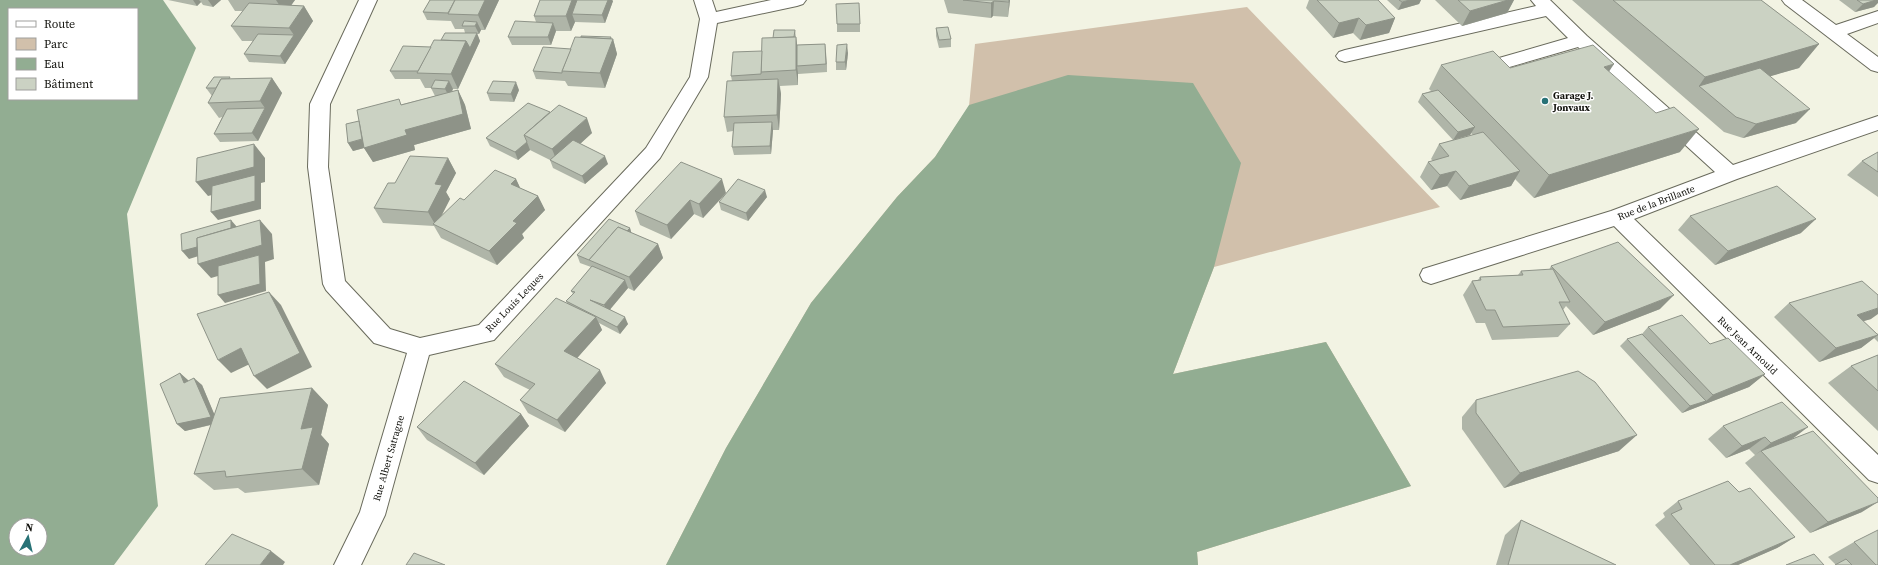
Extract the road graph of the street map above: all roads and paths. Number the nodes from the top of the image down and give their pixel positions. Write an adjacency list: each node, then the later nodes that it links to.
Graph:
1 (368, 0): 19 (street)
2 (703, 0): 9 (street, Rue Louis Leques)
3 (797, 0): 9 (street)
4 (1791, 0): 10 (street)
5 (1873, 0): 6 (street)
6 (1878, 4)
7 (1545, 5): 11 (street); 12 (street)
8 (1878, 17): 10 (street)
9 (708, 19): 19 (street, Rue Louis Leques)
10 (1833, 32): 14 (street)
11 (1581, 40): 13 (street); 16 (street)
12 (1345, 56)
13 (1506, 62)
14 (1878, 66)
15 (1878, 123): 16 (street, Rue de la Brillante)
16 (1730, 174): 17 (street, Rue de la Brillante)
17 (1618, 217): 18 (street, Rue de la Brillante); 20 (street, Rue Jean Arnould)
18 (1431, 275)
19 (420, 348): 21 (street, Rue Albert Satragne)
20 (1878, 472)
21 (347, 565)

